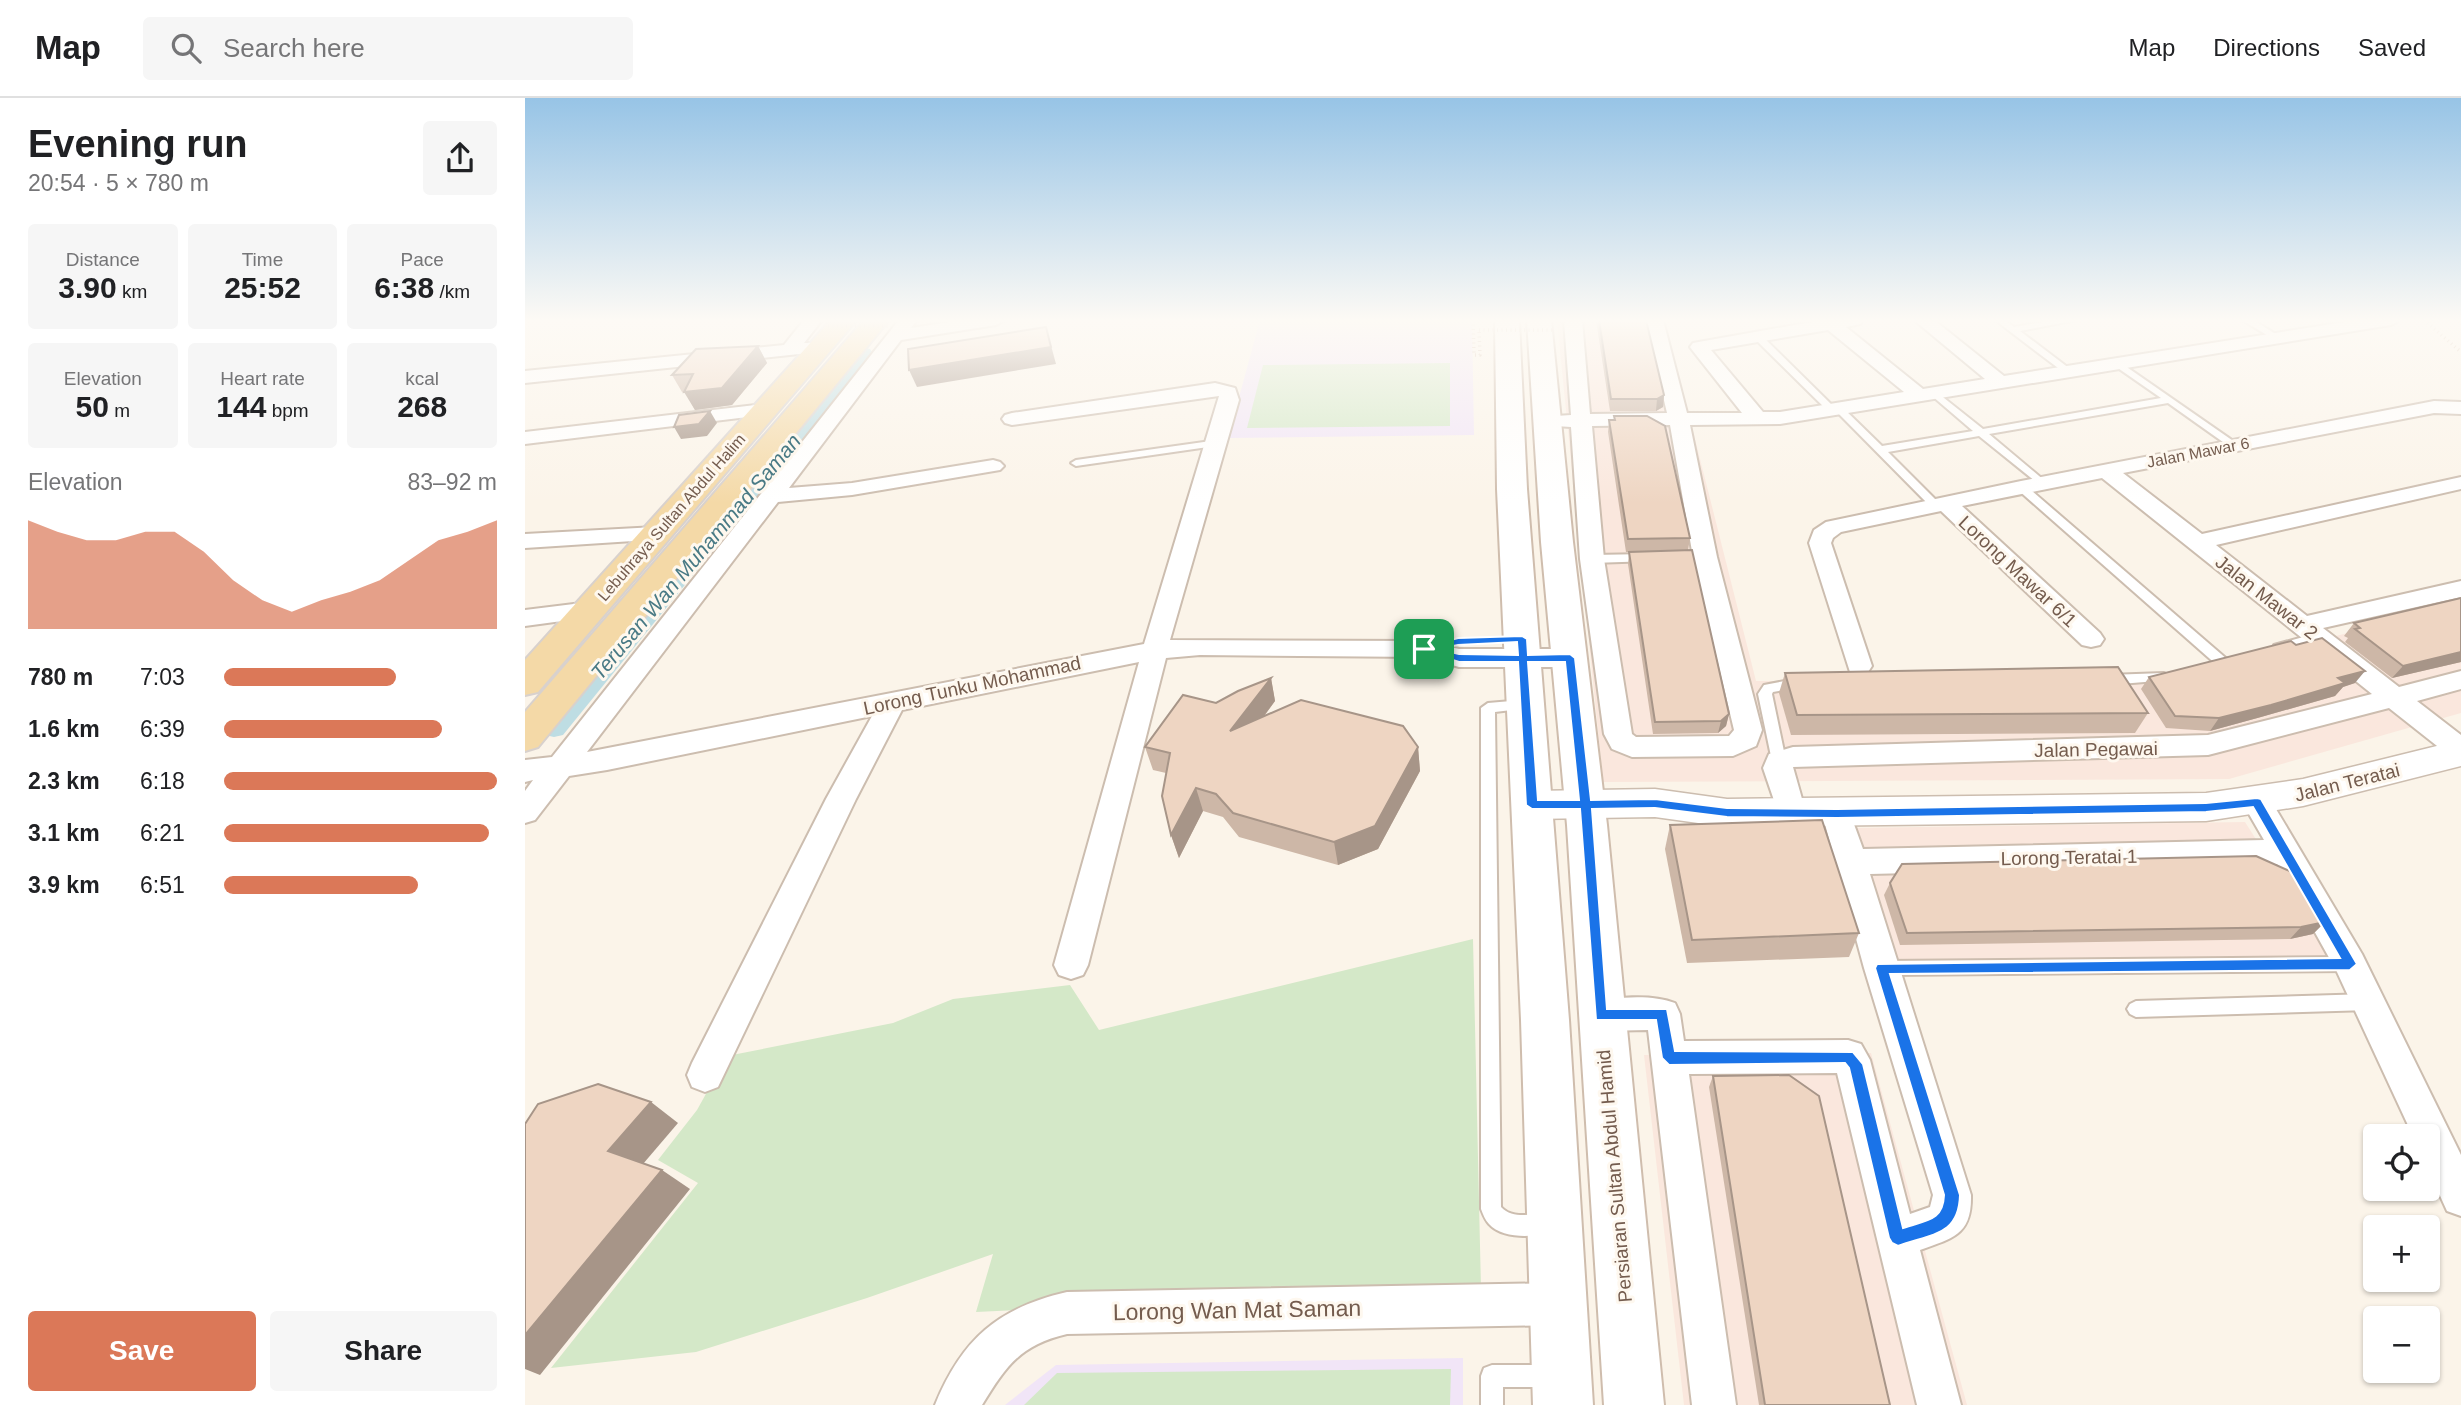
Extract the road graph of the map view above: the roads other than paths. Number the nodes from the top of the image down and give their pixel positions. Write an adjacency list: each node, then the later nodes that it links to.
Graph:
1 (790, 381): 19 (main road, Lebuhraya Sultan Abdul Halim)
2 (796, 381): 61 (main road, Lebuhraya Sultan Abdul Halim)
3 (855, 381): 35 (street)
4 (1499, 381): 48 (main road)
5 (1547, 381): 22 (main road, Persiaran Sultan Abdul Hamid)
6 (1578, 381): 23 (street)
7 (1669, 381): 24 (street)
8 (1727, 381): 21 (street)
9 (1805, 381): 18 (lane)
10 (1909, 381): 15 (street)
11 (1999, 381): 14 (street)
12 (2013, 381): 14 (street)
13 (2142, 381): 16 (lane)
14 (2001, 383): 15 (street)
15 (1927, 394): 18 (street); 25 (lane)
16 (2169, 400): 25 (lane); 28 (lane)
17 (2461, 408): 28 (street, Jalan Mawar 6)
18 (1835, 409): 21 (street); 29 (lane)
19 (765, 410): 26 (street); 37 (main road, Lebuhraya Sultan Abdul Halim)
20 (1012, 419): 27 (street)
21 (1758, 419): 24 (street)
22 (1547, 421): 23 (street); 47 (main road, Persiaran Sultan Abdul Hamid)
23 (1582, 421): 24 (street); 41 (street)
24 (1679, 421): 41 (street)
25 (1980, 432): 29 (lane); 34 (lane)
26 (525, 439)
27 (1218, 443): 30 (lane); 49 (street)
28 (2234, 445): 32 (street, Jalan Mawar 6)
29 (1880, 450): 36 (lane)
30 (1076, 463)
31 (993, 466): 35 (street)
32 (2107, 471): 34 (street, Jalan Mawar 6); 39 (street, Jalan Mawar 2)
33 (2461, 483): 39 (street)
34 (2031, 485): 36 (street, Jalan Mawar 6); 52 (lane)
35 (772, 496): 64 (street)
36 (1940, 504): 46 (street, Lorong Mawar 6/1); 51 (street, Jalan Mawar 6)
37 (656, 534): 38 (street); 43 (main road, Lebuhraya Sultan Abdul Halim)
38 (525, 541)
39 (2198, 542): 45 (street, Jalan Mawar 2)
40 (1667, 558): 41 (lane)
41 (1592, 559)
42 (2461, 589): 45 (street)
43 (590, 610): 44 (street); 55 (main road, Lebuhraya Sultan Abdul Halim)
44 (525, 618)
45 (2310, 631): 50 (lane); 57 (street, Jalan Mawar 2)
46 (2091, 639)
47 (1569, 648): 48 (street, Lorong Tunku Mohammad); 70 (main road, Persiaran Sultan Abdul Hamid)
48 (1523, 649): 49 (street, Lorong Tunku Mohammad); 59 (main road)
49 (1155, 650): 58 (street, Lorong Tunku Mohammad); 75 (street)
50 (2270, 650)
51 (1859, 666)
52 (2202, 668)
53 (2182, 674): 60 (lane)
54 (2461, 680): 57 (street, Jalan Pegawai)
55 (525, 683)
56 (1810, 683): 63 (lane)
57 (2393, 697): 60 (street, Jalan Pegawai); 62 (street, Jalan Mawar 2)
58 (893, 702): 64 (street, Lorong Tunku Mohammad); 81 (street)
59 (1526, 705): 71 (main road); 83 (lane)
60 (2131, 707): 63 (street, Jalan Pegawai)
61 (525, 737)
62 (2461, 751): 66 (street, Jalan Teratai)
63 (1779, 761): 68 (street)
64 (561, 767): 65 (street, Lorong Tunku Mohammad); 67 (street)
65 (525, 771)
66 (2257, 802): 69 (street, Jalan Teratai); 72 (street)
67 (525, 812)
68 (1791, 813): 69 (street, Jalan Teratai); 70 (street, Jalan Teratai)
69 (1837, 813): 73 (street)
70 (1586, 814): 71 (street, Jalan Teratai); 79 (main road, Persiaran Sultan Abdul Hamid)
71 (1533, 815): 83 (main road)
72 (2287, 852): 73 (street, Lorong Teratai 1); 74 (street)
73 (1851, 862): 76 (street)
74 (2350, 964): 76 (lane); 77 (street)
75 (1071, 965)
76 (1881, 968): 84 (street)
77 (2369, 1002): 78 (lane); 82 (street)
78 (2136, 1009)
79 (1601, 1016): 80 (street); 89 (main road, Persiaran Sultan Abdul Hamid)
80 (1669, 1058): 84 (street); 90 (street)
81 (705, 1075)
82 (2461, 1197)
83 (1555, 1223): 85 (main road)
84 (1898, 1238): 91 (street)
85 (1559, 1304): 86 (main road); 87 (street, Lorong Wan Mat Saman)
86 (1562, 1390): 88 (lane)
87 (957, 1405)
88 (1492, 1405)
89 (1634, 1405)
90 (1714, 1405)
91 (1939, 1405)

